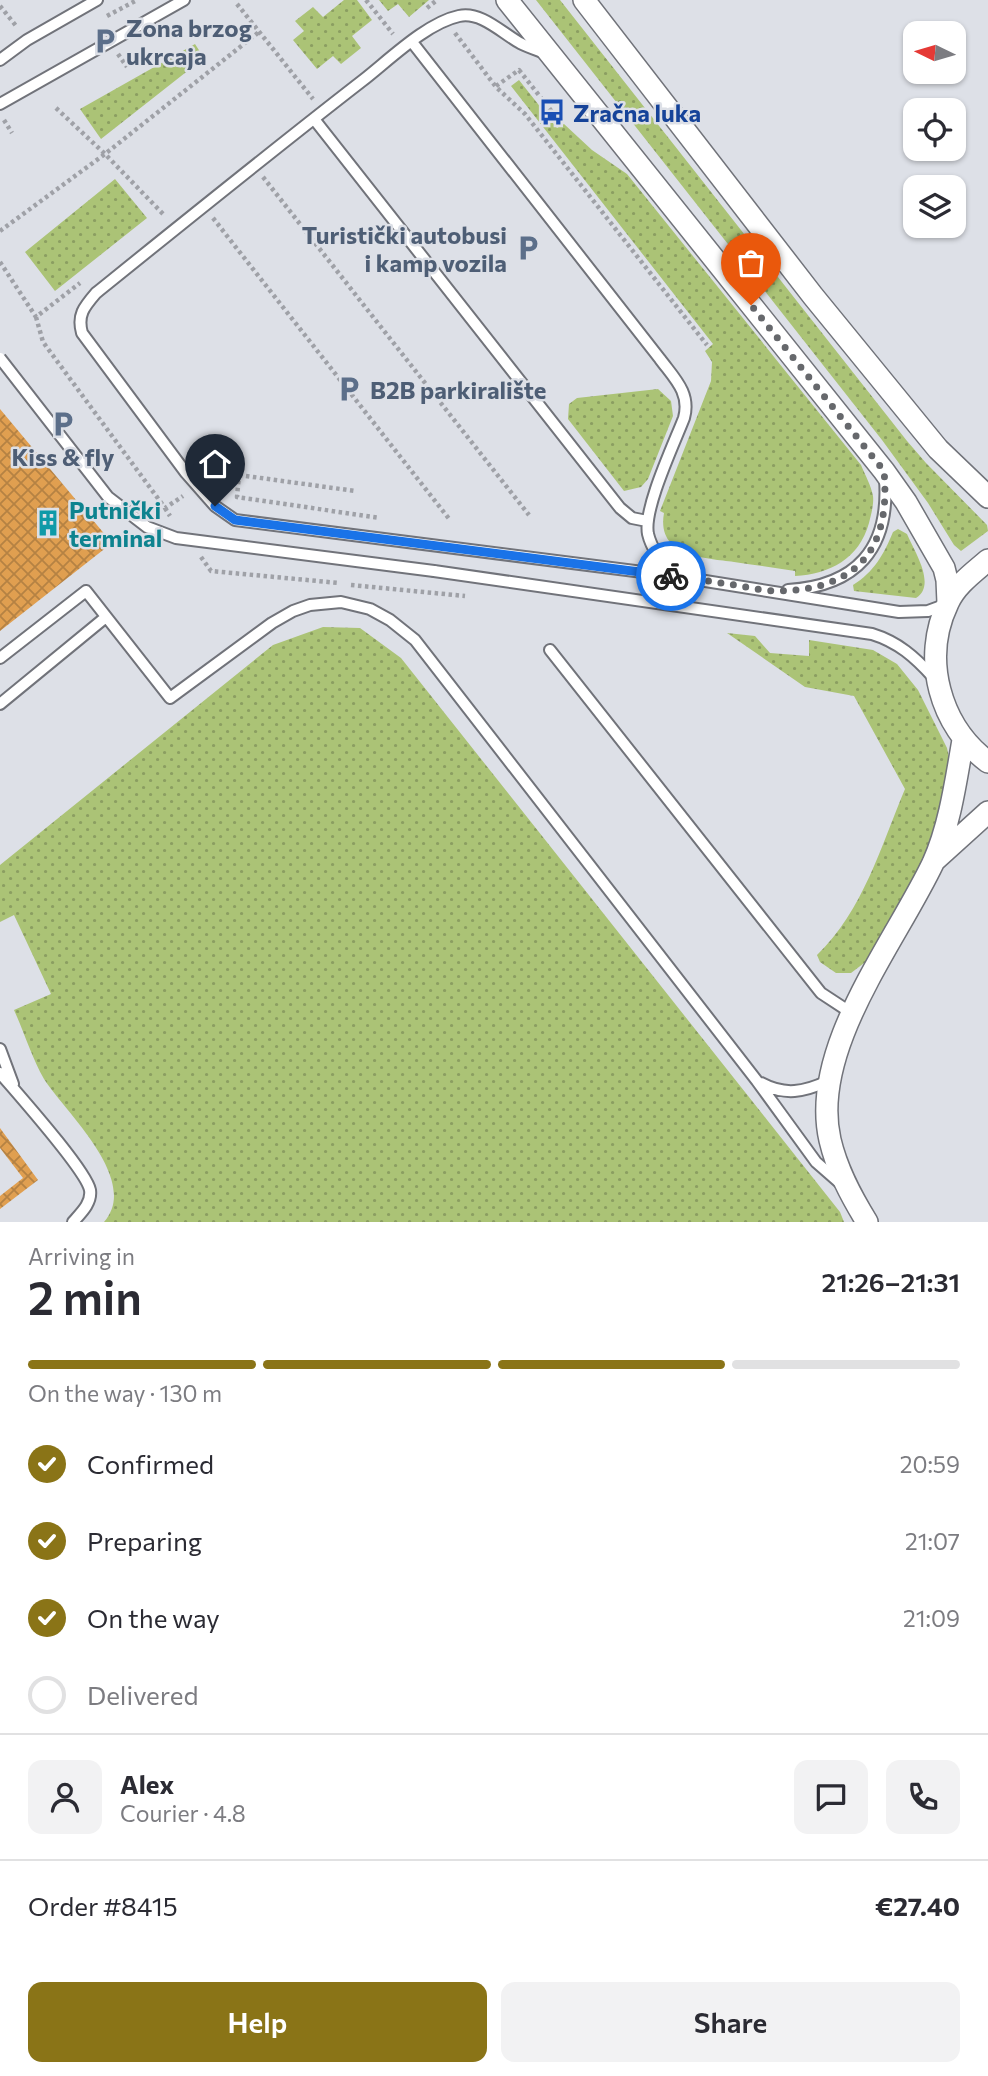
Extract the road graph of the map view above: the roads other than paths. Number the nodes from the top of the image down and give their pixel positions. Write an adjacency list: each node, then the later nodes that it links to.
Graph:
1 (97, 0): 7 (lane)
2 (184, 0): 8 (lane)
3 (507, 0): 6 (street)
4 (584, 0): 12 (street)
5 (412, 42): 6 (lane); 9 (lane); 13 (lane)
6 (551, 56): 11 (street)
7 (0, 60)
8 (0, 104)
9 (314, 119): 13 (lane); 15 (lane)
10 (0, 358): 21 (lane, bridge)
11 (884, 471): 16 (lane); 17 (street)
12 (988, 497)
13 (648, 521): 15 (lane)
14 (988, 561): 17 (street)
15 (674, 576): 16 (lane)
16 (775, 591): 17 (lane)
17 (948, 603): 21 (street)
18 (106, 617): 20 (lane); 22 (lane); 30 (lane)
19 (550, 650): 27 (lane)
20 (0, 658)
21 (935, 679): 23 (street)
22 (0, 704)
23 (963, 740): 24 (street); 26 (street)
24 (988, 762)
25 (988, 812): 26 (street)
26 (933, 861): 27 (street)
27 (853, 1014): 31 (street)
28 (0, 1049): 32 (lane)
29 (0, 1073): 32 (lane)
30 (757, 1081): 31 (lane); 33 (lane)
31 (828, 1081): 33 (street)
32 (17, 1093): 34 (lane)
33 (848, 1190): 35 (street)
34 (73, 1222)
35 (867, 1222)

